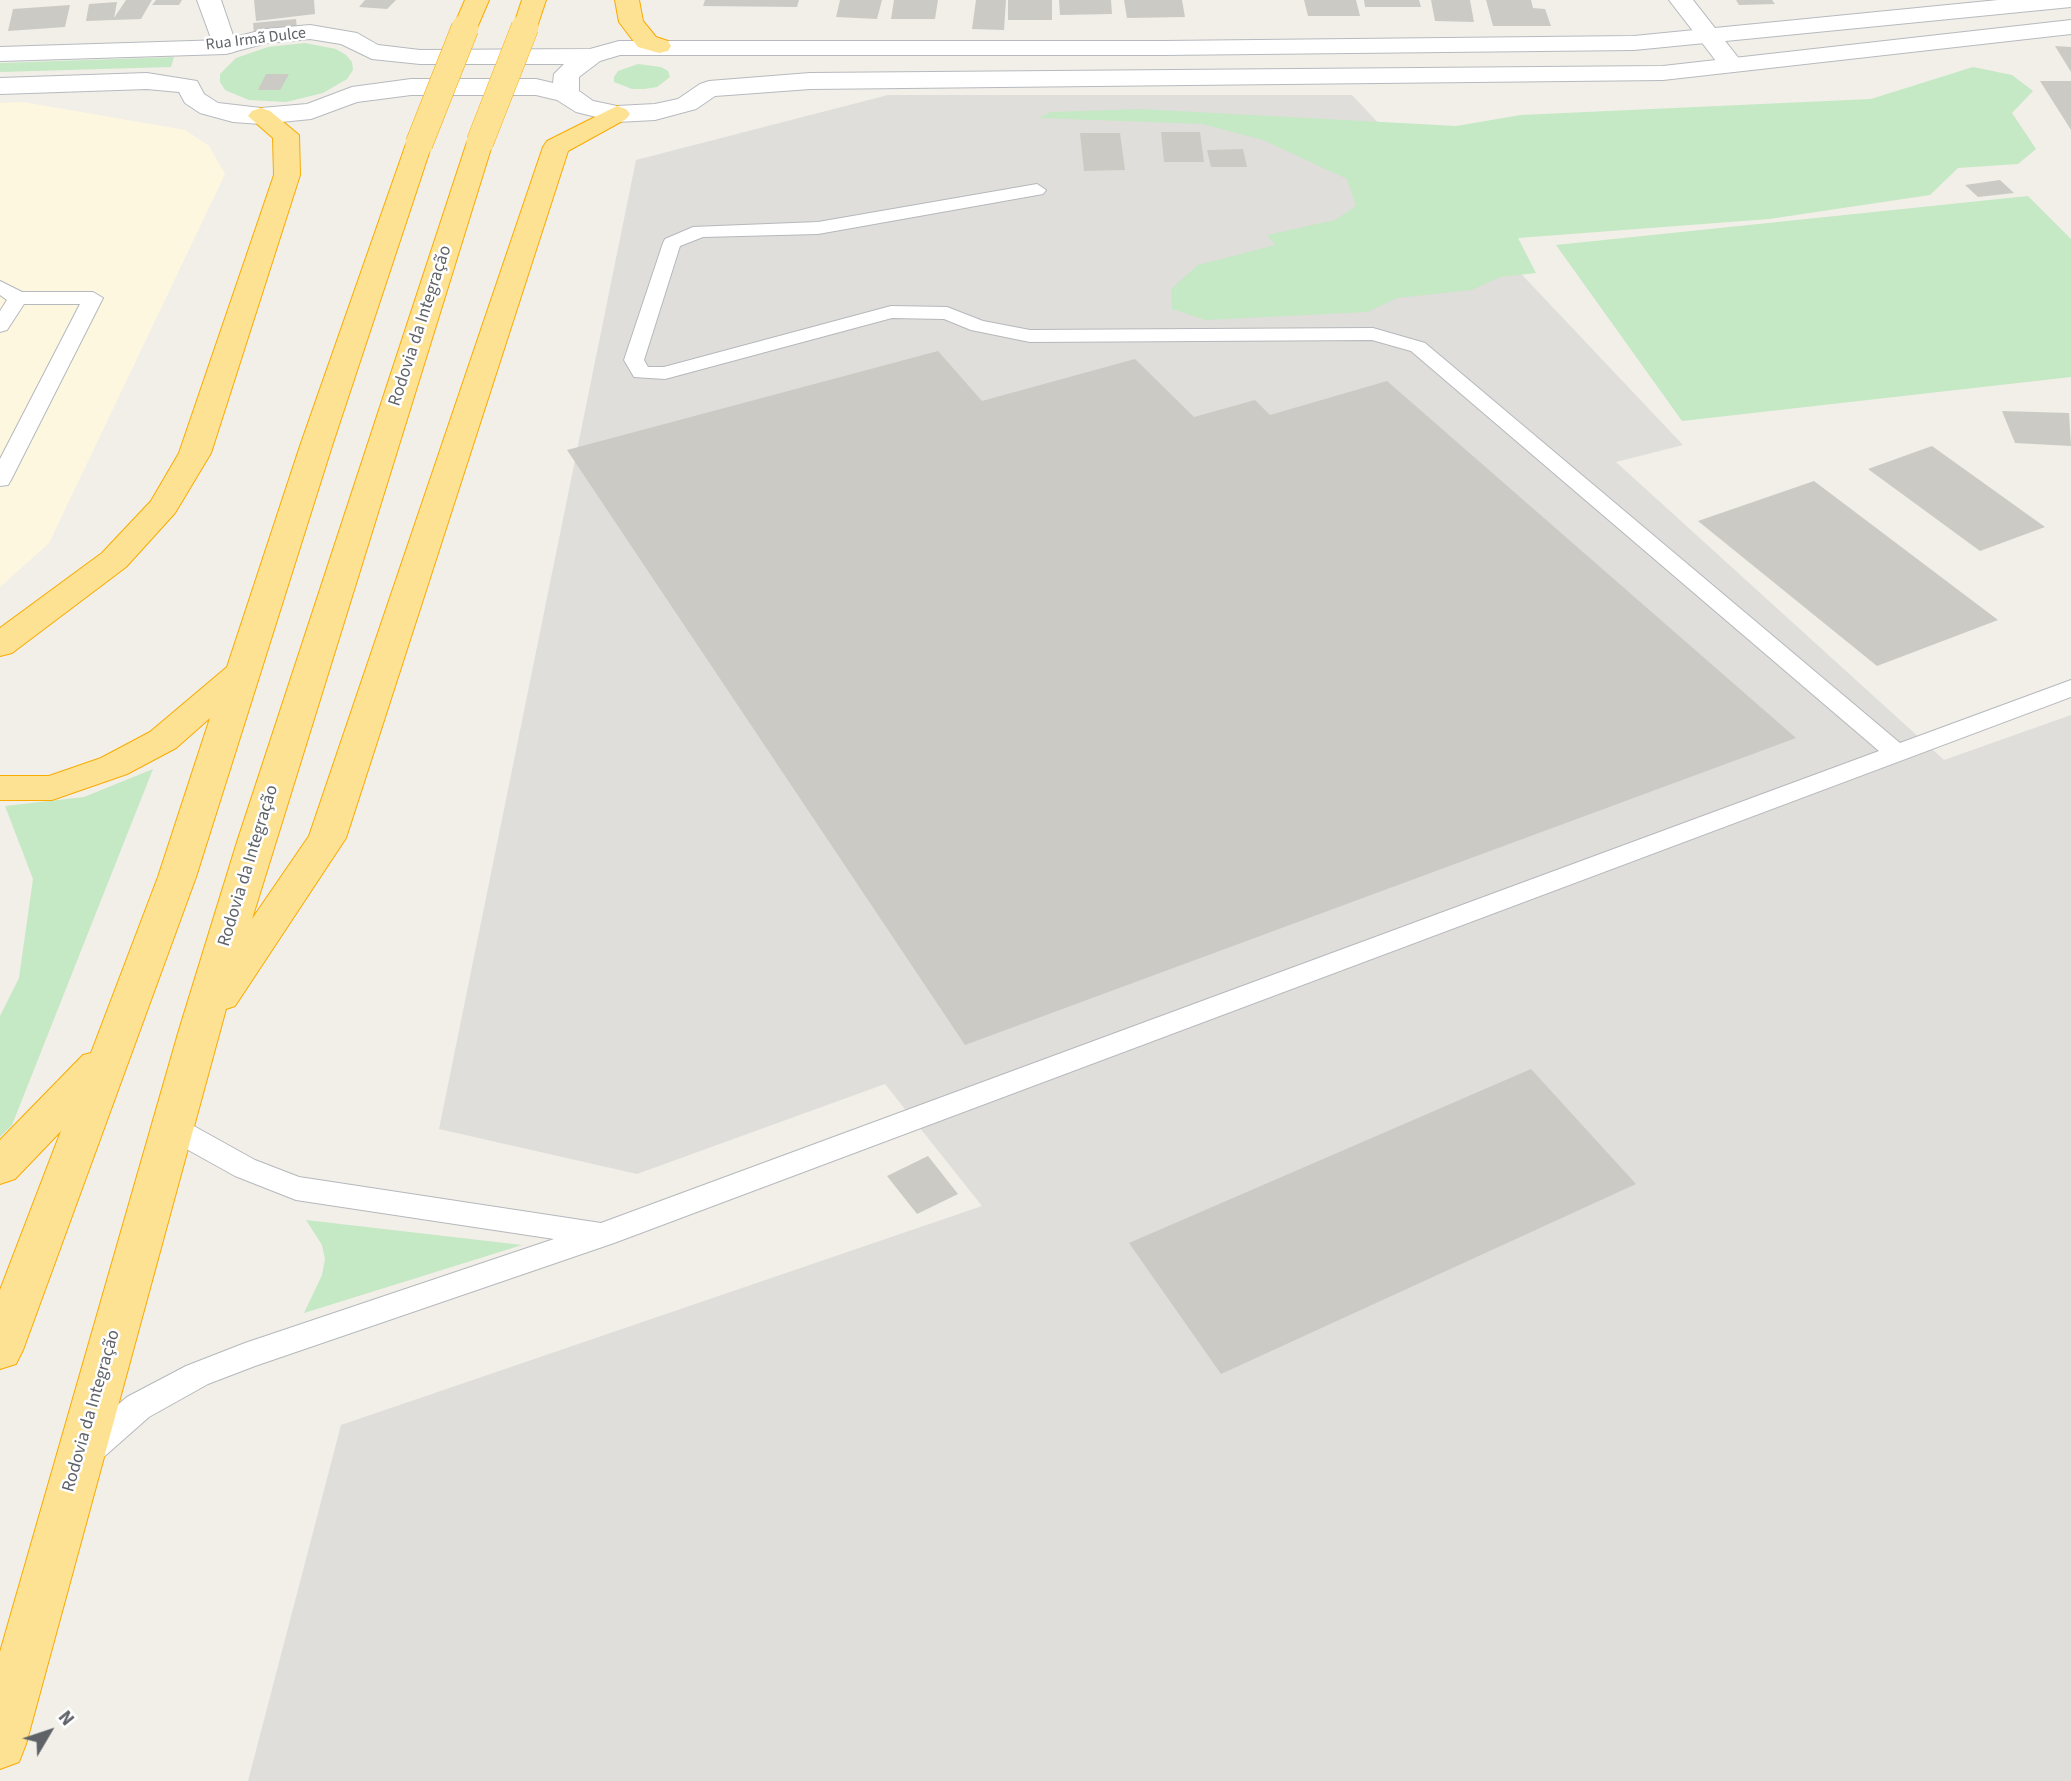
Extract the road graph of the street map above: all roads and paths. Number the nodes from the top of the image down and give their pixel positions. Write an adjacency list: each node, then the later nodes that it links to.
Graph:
1 (209, 0): 9 (street)
2 (477, 0): 28 (highway, bridge)
3 (534, 0): 32 (highway, Rodovia da Integração, bridge)
4 (626, 0): 10 (highway)
5 (1681, 0): 8 (street)
6 (2071, 0): 8 (street)
7 (2071, 27): 14 (street)
8 (1710, 36): 10 (street); 14 (street)
9 (225, 47): 11 (street, Rua Irmã Dulce); 12 (street, Rua Irmã Dulce); 16 (street)
10 (670, 48): 13 (street); 17 (street)
11 (372, 52): 13 (street, Rua Irmã Dulce); 19 (street)
12 (0, 54)
13 (591, 56): 18 (street)
14 (1732, 65): 17 (street)
15 (0, 86): 16 (street)
16 (188, 86): 21 (street)
17 (709, 89): 20 (street)
18 (566, 94): 19 (street); 20 (street)
19 (352, 95): 21 (street)
20 (617, 114): 32 (highway)
21 (261, 116): 27 (highway)
22 (1037, 190): 30 (lane)
23 (0, 286): 24 (lane)
24 (18, 298): 25 (lane); 26 (lane)
25 (0, 327)
26 (0, 480)
27 (0, 645)
28 (245, 670): 31 (highway); 33 (highway)
29 (2071, 688): 30 (lane)
30 (1896, 753): 36 (lane)
31 (0, 788)
32 (199, 1030): 34 (highway, Rodovia da Integração)
33 (109, 1054): 35 (highway); 37 (highway)
34 (173, 1129): 36 (lane); 38 (highway, Rodovia da Integração)
35 (0, 1167)
36 (603, 1235): 38 (lane)
37 (0, 1350)
38 (79, 1457): 39 (highway, Rodovia da Integração)
39 (0, 1744)

